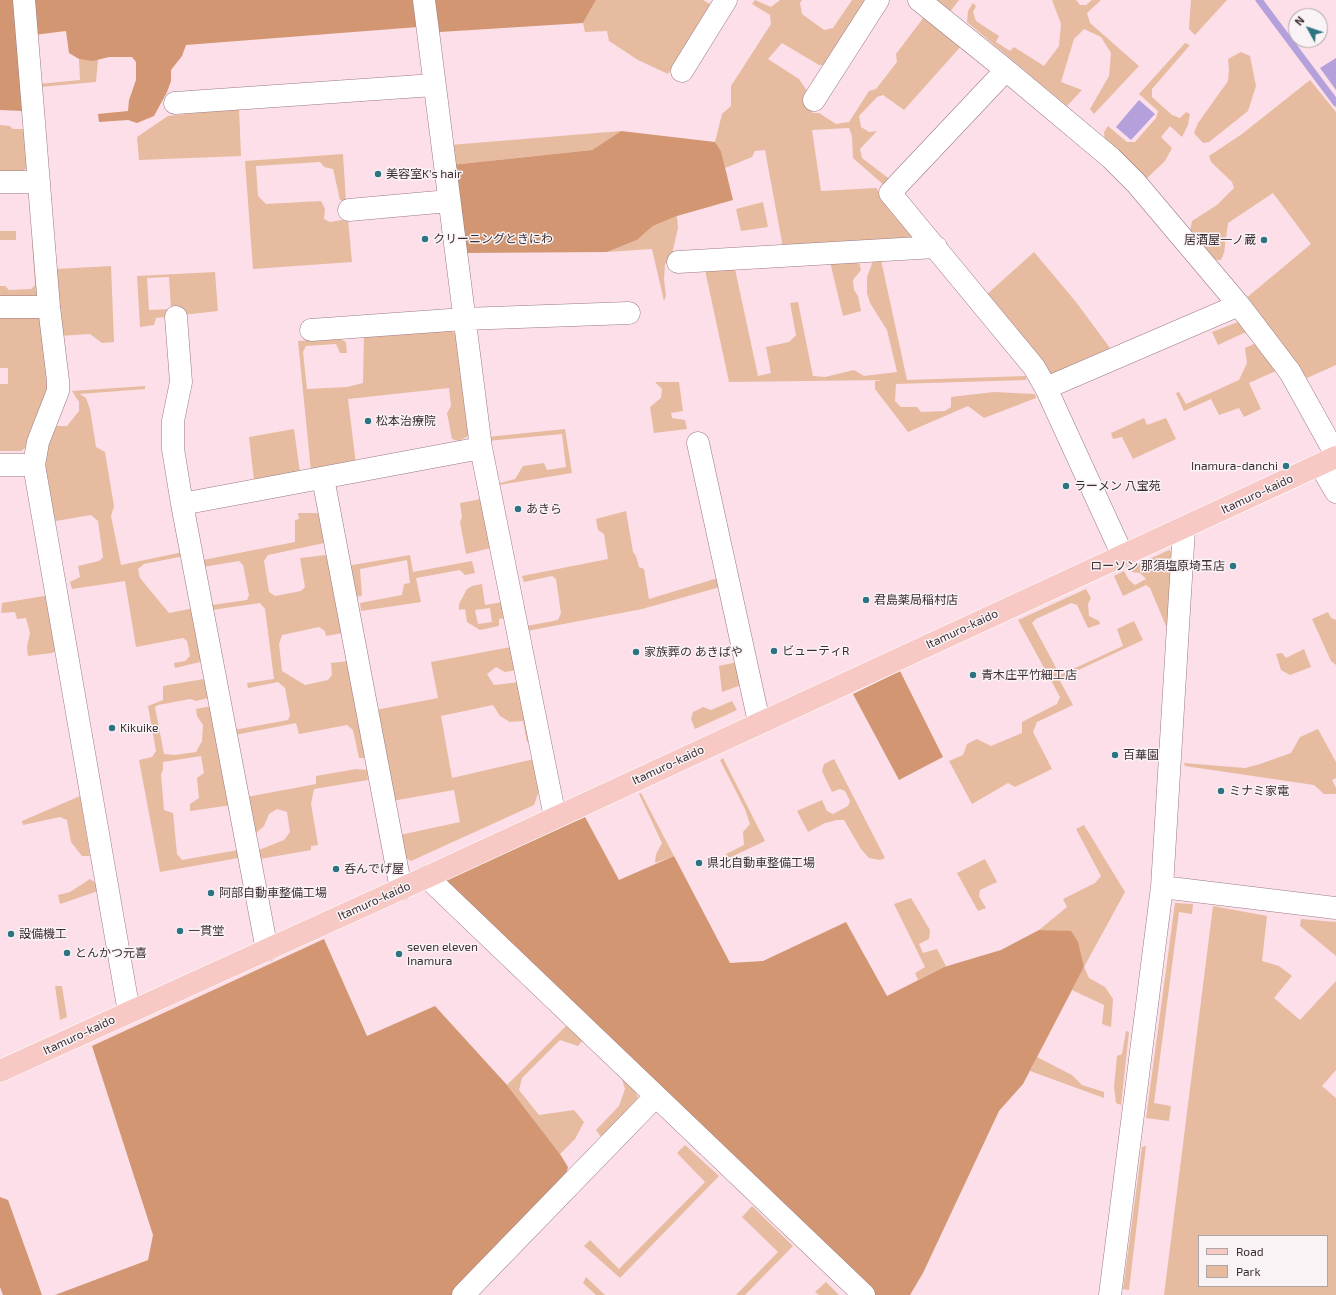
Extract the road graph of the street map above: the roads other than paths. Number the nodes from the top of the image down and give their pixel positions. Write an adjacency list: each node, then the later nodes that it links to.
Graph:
1 (24, 0): 12 (street)
2 (424, 0): 8 (street)
3 (726, 0): 7 (street)
4 (878, 0): 9 (street)
5 (919, 0): 6 (street)
6 (1006, 70): 15 (street); 17 (street)
7 (682, 71)
8 (434, 85): 10 (street); 13 (street)
9 (814, 100)
10 (175, 102)
11 (0, 182): 12 (street)
12 (39, 182): 19 (street)
13 (448, 202): 14 (street); 22 (street)
14 (349, 210)
15 (936, 247): 16 (street); 24 (street)
16 (678, 262)
17 (1239, 305): 24 (street); 27 (street)
18 (0, 307): 19 (street)
19 (49, 307): 29 (street)
20 (629, 313): 22 (street)
21 (176, 317): 32 (street)
22 (464, 319): 23 (street); 26 (street)
23 (311, 330)
24 (1046, 388): 34 (street)
25 (698, 443): 35 (street)
26 (481, 448): 30 (street); 36 (street)
27 (1331, 459): 31 (street); 33 (main road, Itamuro-kaido)
28 (0, 465): 29 (street)
29 (34, 465): 42 (street)
30 (323, 478): 32 (street); 38 (street)
31 (1336, 492)
32 (182, 504): 41 (street)
33 (1184, 529): 34 (main road, Itamuro-kaido); 39 (street)
34 (1123, 556): 35 (main road, Itamuro-kaido)
35 (759, 722): 36 (main road, Itamuro-kaido)
36 (555, 817): 37 (main road, Itamuro-kaido)
37 (427, 877): 38 (main road, Itamuro-kaido); 44 (street)
38 (401, 888): 41 (main road, Itamuro-kaido)
39 (1162, 888): 40 (street); 47 (street)
40 (1336, 908)
41 (267, 950): 42 (main road, Itamuro-kaido)
42 (130, 1012): 43 (main road, Itamuro-kaido)
43 (0, 1071)
44 (656, 1096): 45 (street); 46 (street)
45 (463, 1295)
46 (864, 1295)
47 (1110, 1295)

